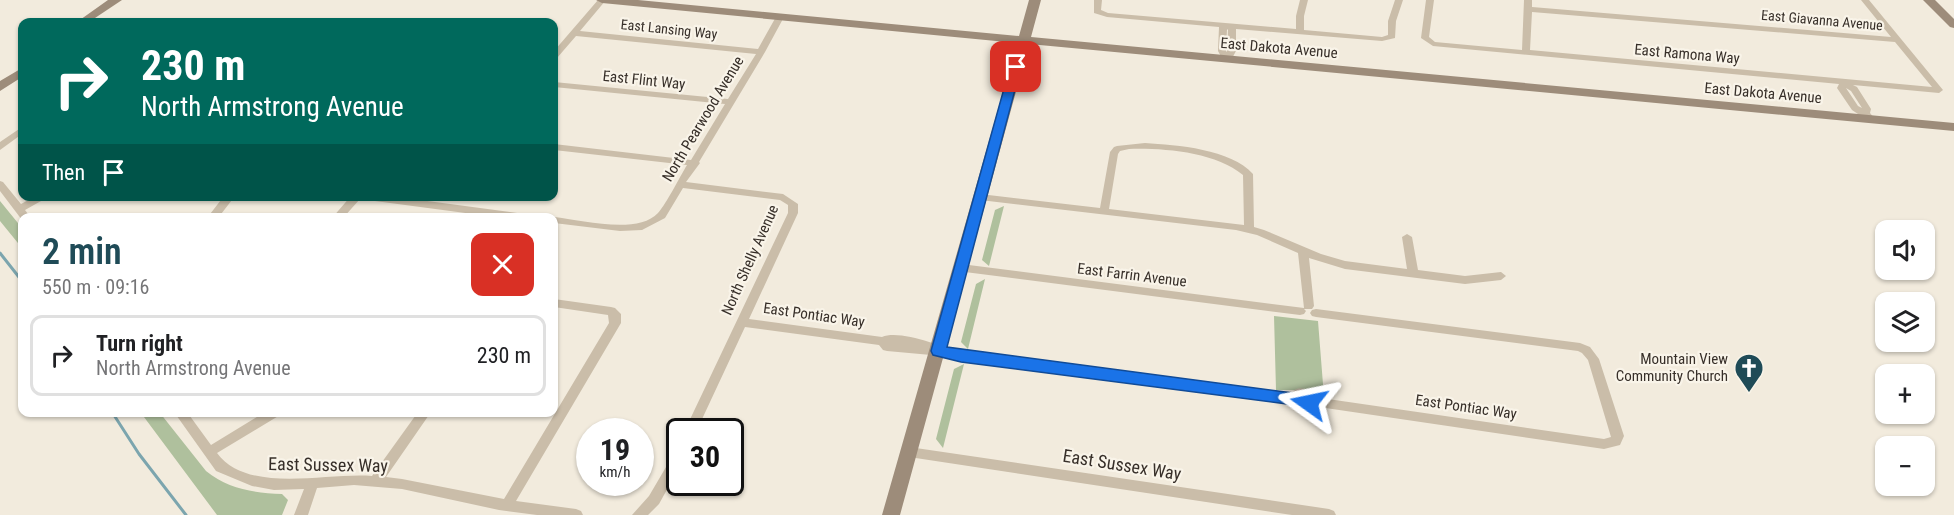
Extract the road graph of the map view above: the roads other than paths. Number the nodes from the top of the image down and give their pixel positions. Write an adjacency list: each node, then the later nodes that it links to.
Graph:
1 (116, 0): 15 (street)
2 (128, 0): 16 (street)
3 (602, 0): 14 (street, East Dakota Avenue); 20 (street)
4 (1035, 0): 21 (street)
5 (1098, 0): 17 (street)
6 (1304, 0): 19 (street)
7 (1399, 0): 19 (street)
8 (1431, 0): 25 (street, East Ramona Way)
9 (1865, 0): 22 (street)
10 (1929, 0): 18 (street)
11 (1941, 0): 13 (street)
12 (1528, 4): 22 (street, East Giavanna Avenue); 25 (street)
13 (1954, 13)
14 (780, 17): 21 (street, East Dakota Avenue); 24 (street, North Pearwood Avenue)
15 (88, 18)
16 (101, 18)
17 (1227, 25): 19 (street); 26 (street)
18 (1954, 25)
19 (1300, 32)
20 (573, 33): 23 (street); 24 (street, East Lansing Way)
21 (1023, 40): 26 (street, East Dakota Avenue); 42 (street)
22 (1898, 40): 30 (street, East Ramona Way)
23 (558, 51)
24 (762, 52): 33 (street, North Pearwood Avenue)
25 (1526, 53): 30 (street, East Ramona Way)
26 (1227, 60): 34 (street, East Dakota Avenue)
27 (18, 65): 29 (street)
28 (18, 75): 32 (street)
29 (0, 77)
30 (1843, 83): 34 (street)
31 (558, 84): 33 (street, East Flint Way)
32 (0, 87)
33 (732, 102): 39 (street, North Pearwood Avenue)
34 (1867, 116): 35 (street, East Dakota Avenue)
35 (1954, 127)
36 (18, 133): 37 (street)
37 (0, 147)
38 (558, 147): 39 (street)
39 (695, 163): 41 (street, North Pearwood Avenue)
40 (0, 184): 48 (street)
41 (682, 185): 52 (street, North Pearwood Avenue); 61 (street, North Shelly Avenue)
42 (980, 197): 47 (street); 56 (street)
43 (39, 201): 48 (street)
44 (226, 201): 49 (street)
45 (352, 201): 50 (street)
46 (434, 201): 51 (street)
47 (1104, 212): 53 (street); 53 (street)
48 (23, 213)
49 (216, 213)
50 (342, 213)
51 (503, 213)
52 (558, 220)
53 (1248, 229): 55 (street)
54 (1407, 237): 57 (street)
55 (1303, 252): 57 (street); 60 (street)
56 (961, 268): 60 (street, East Farrin Avenue); 62 (street)
57 (1413, 274): 58 (street)
58 (1501, 276)
59 (558, 304): 73 (street)
60 (1308, 310): 67 (street, East Farrin Avenue)
61 (741, 322): 62 (street, East Pontiac Way); 66 (street, North Shelly Avenue)
62 (938, 351): 67 (street, East Pontiac Way); 69 (street)
63 (184, 417): 68 (street, East Sussex Way)
64 (268, 417): 68 (street)
65 (421, 417): 71 (street)
66 (696, 418)
67 (1616, 441)
68 (209, 452): 72 (street, East Sussex Way)
69 (909, 452): 77 (street); 78 (street, East Sussex Way)
70 (666, 479): 76 (street)
71 (375, 482): 72 (street, East Sussex Way); 73 (street, East Sussex Way)
72 (312, 484): 74 (street)
73 (507, 505): 75 (street, East Sussex Way)
74 (301, 515)
75 (576, 515)
76 (639, 515)
77 (891, 515)
78 (1329, 515)

